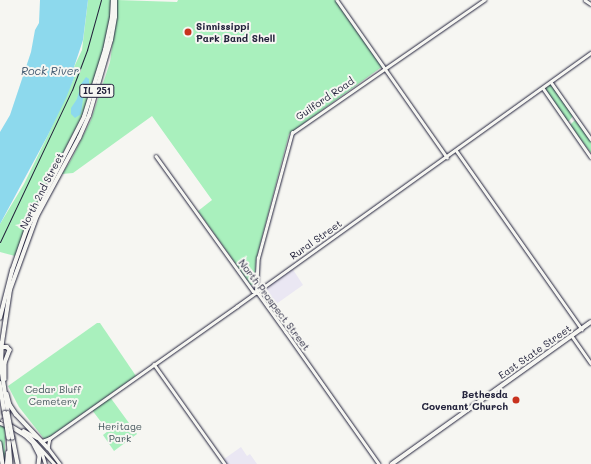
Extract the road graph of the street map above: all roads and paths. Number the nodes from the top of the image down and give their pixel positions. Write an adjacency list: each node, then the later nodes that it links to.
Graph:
1 (114, 0): 16 (main road, North 2nd Street / IL 251); 20 (main road, North 2nd Street / IL 251)
2 (337, 0): 7 (street)
3 (484, 0): 7 (street, Guilford Road)
4 (585, 0): 5 (street)
5 (591, 4)
6 (591, 53): 8 (street, Rural Street)
7 (385, 68): 13 (street); 15 (street, Guilford Road)
8 (551, 82): 9 (street, Rural Street); 10 (street)
9 (543, 88): 11 (street, Rural Street); 14 (street)
10 (591, 139)
11 (456, 150): 13 (street, Rural Street); 18 (street)
12 (156, 156): 15 (street, North Prospect Street)
13 (447, 157): 15 (street, Rural Street)
14 (591, 157)
15 (256, 292): 22 (street, Rural Street); 44 (street, North Prospect Street)
16 (0, 318)
17 (591, 322): 18 (main road, East State Street)
18 (582, 329): 19 (main road, East State Street)
19 (572, 336): 21 (street); 45 (main road, East State Street)
20 (1, 346): 23 (main road); 23 (main road); 25 (main road, North 2nd Street / IL 251)
21 (591, 363)
22 (154, 364): 28 (street, Rural Street); 43 (street)
23 (5, 379): 29 (main road)
24 (0, 383): 25 (main road, North 2nd Street / IL 251)
25 (7, 413): 27 (main road, North 2nd Street / IL 251, bridge)
26 (1, 421): 29 (main road); 31 (main road); 41 (main road)
27 (11, 438): 32 (main road, North 2nd Street / IL 251); 35 (main road, North 2nd Street / IL 251); 36 (main road)
28 (50, 438): 29 (street, Rural Street); 33 (street)
29 (42, 441): 33 (main road)
30 (0, 443): 34 (main road)
31 (34, 444): 39 (main road); 40 (main road)
32 (14, 446): 37 (main road, North 2nd Street / IL 251); 38 (main road)
33 (48, 448): 42 (street)
34 (3, 464)
35 (8, 464)
36 (11, 464)
37 (18, 464)
38 (22, 464)
39 (39, 464)
40 (45, 464)
41 (54, 464)
42 (60, 464)
43 (225, 464)
44 (379, 464)
45 (392, 464)

